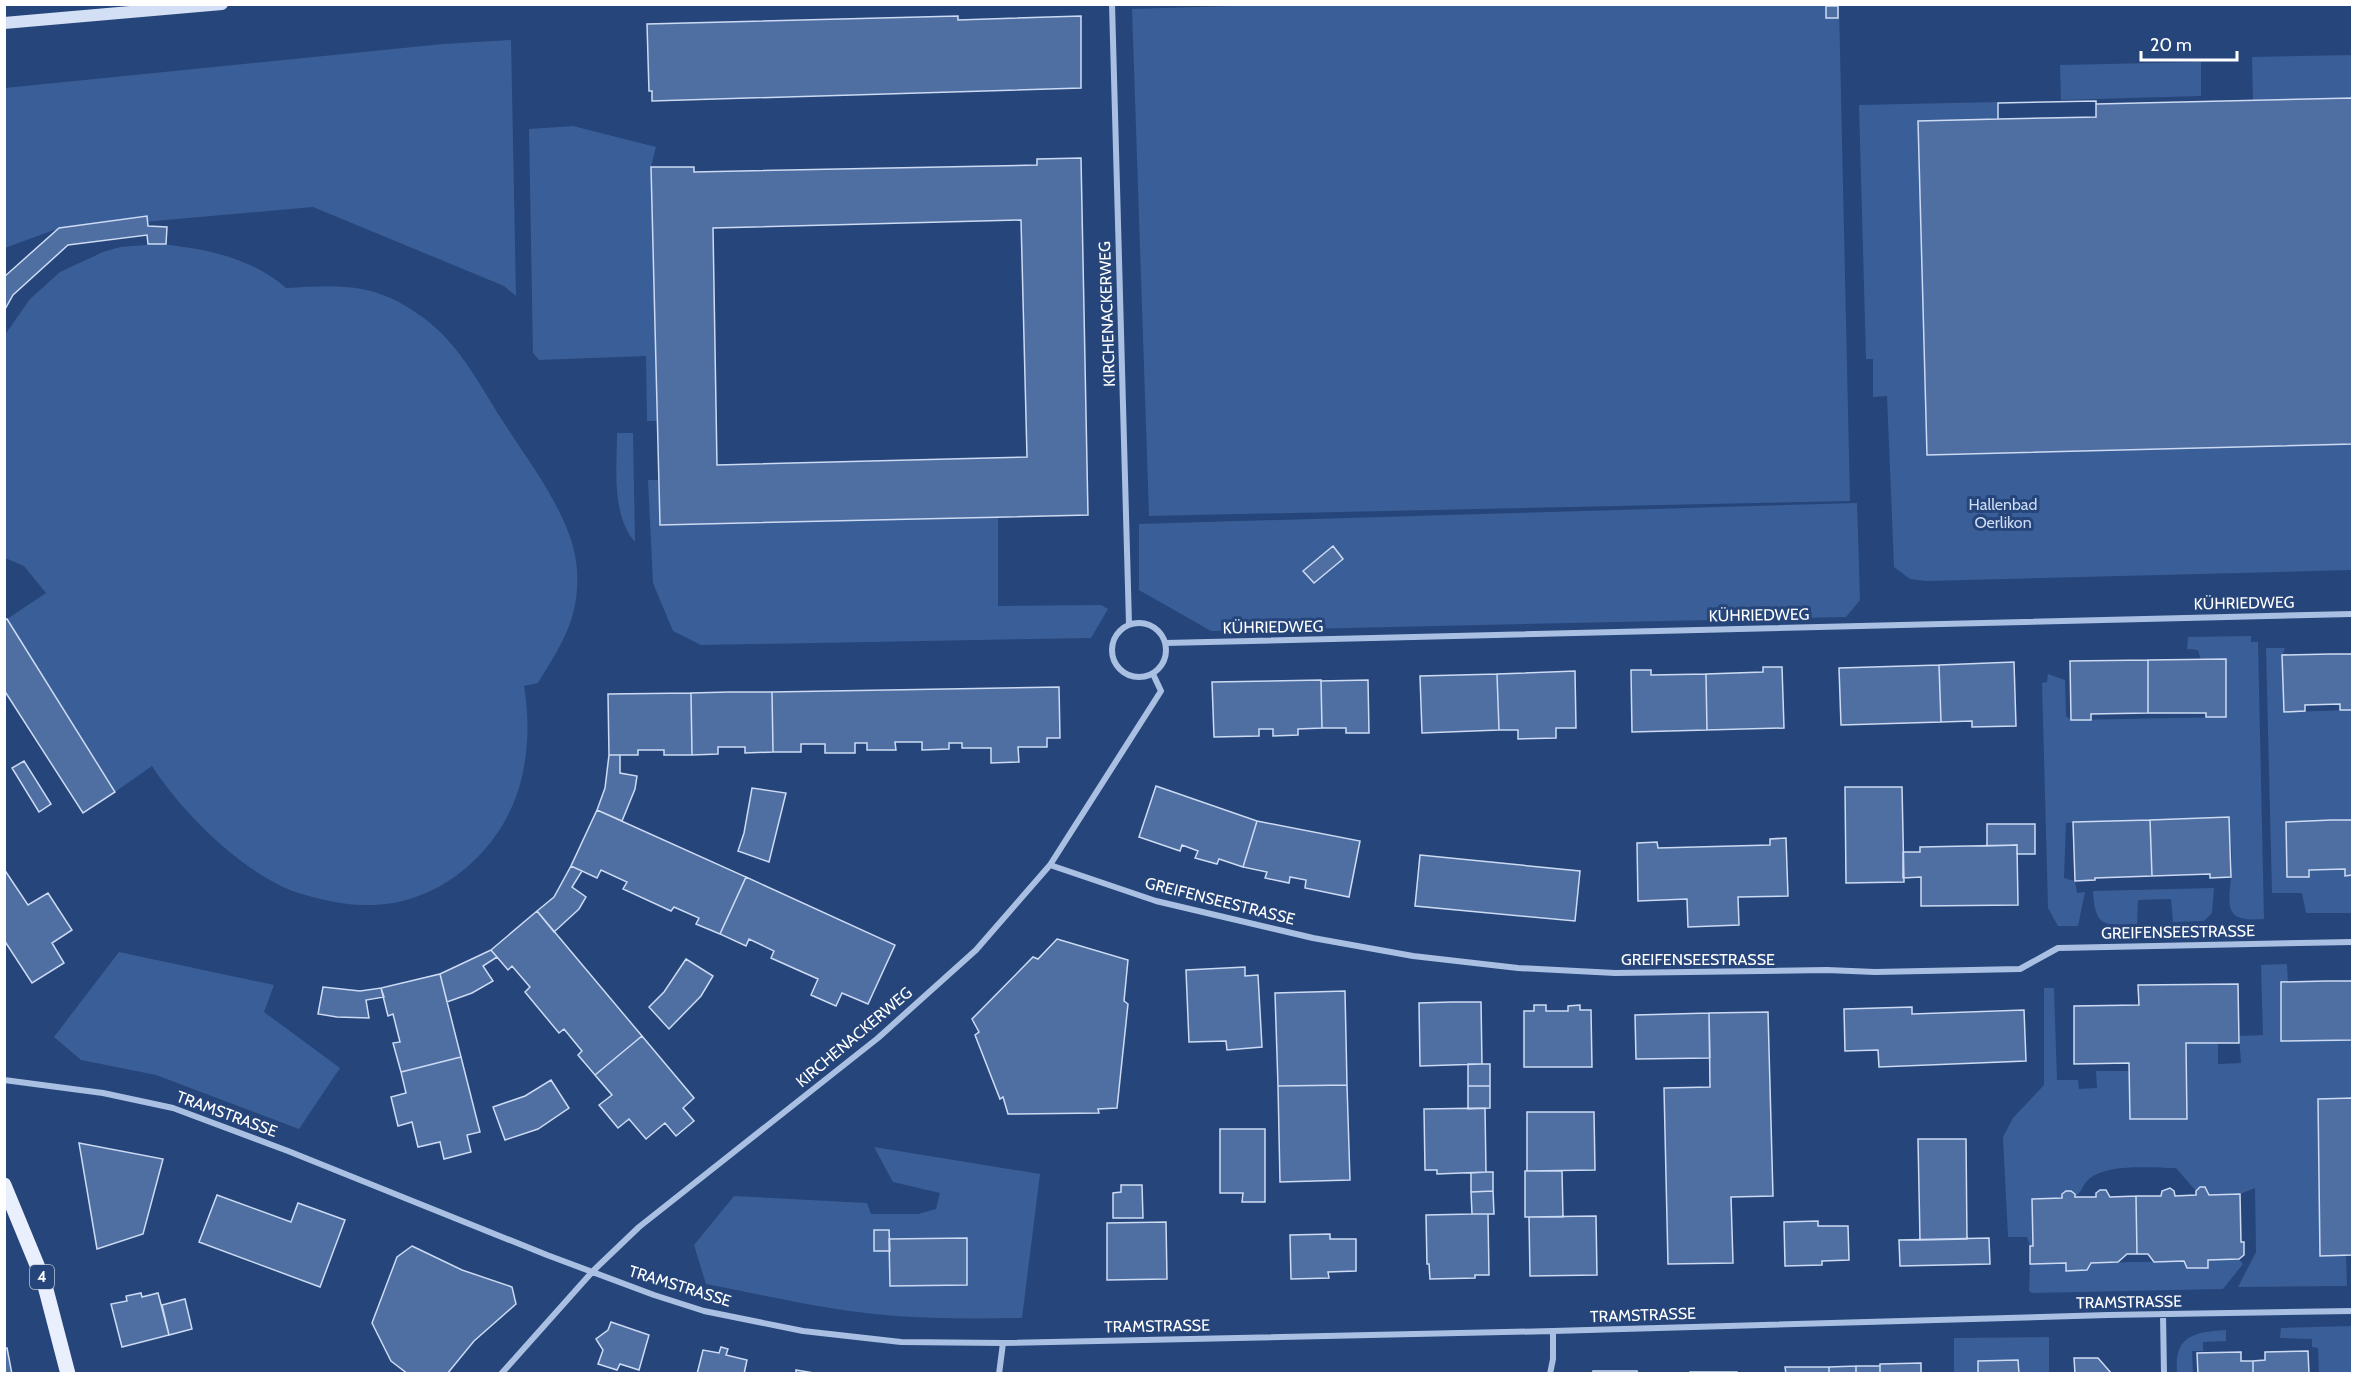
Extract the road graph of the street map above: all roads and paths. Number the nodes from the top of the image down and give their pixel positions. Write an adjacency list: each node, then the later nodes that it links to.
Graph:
1 (222, 4): 3 (street)
2 (1112, 4): 5 (street, KIRCHENACKERWEG)
3 (4, 23)
4 (2352, 614): 6 (street, KÜHRIEDWEG)
5 (1129, 624): 6 (street); 7 (street)
6 (1166, 643): 7 (street, KIRCHENACKERWEG)
7 (1153, 674): 8 (street, KIRCHENACKERWEG)
8 (1050, 865): 9 (street, GREIFENSEESTRASSE); 12 (street, KIRCHENACKERWEG)
9 (2352, 942)
10 (4, 1080): 12 (street, TRAMSTRASSE)
11 (4, 1185): 17 (main road, 4)
12 (593, 1271): 16 (street, TRAMSTRASSE); 18 (street, KIRCHENACKERWEG)
13 (2352, 1311): 14 (street, TRAMSTRASSE)
14 (2163, 1314): 15 (street, TRAMSTRASSE); 21 (street)
15 (1553, 1331): 16 (street, TRAMSTRASSE); 20 (street)
16 (1003, 1343): 19 (street)
17 (68, 1374)
18 (501, 1374)
19 (999, 1374)
20 (1550, 1374)
21 (2164, 1374)

